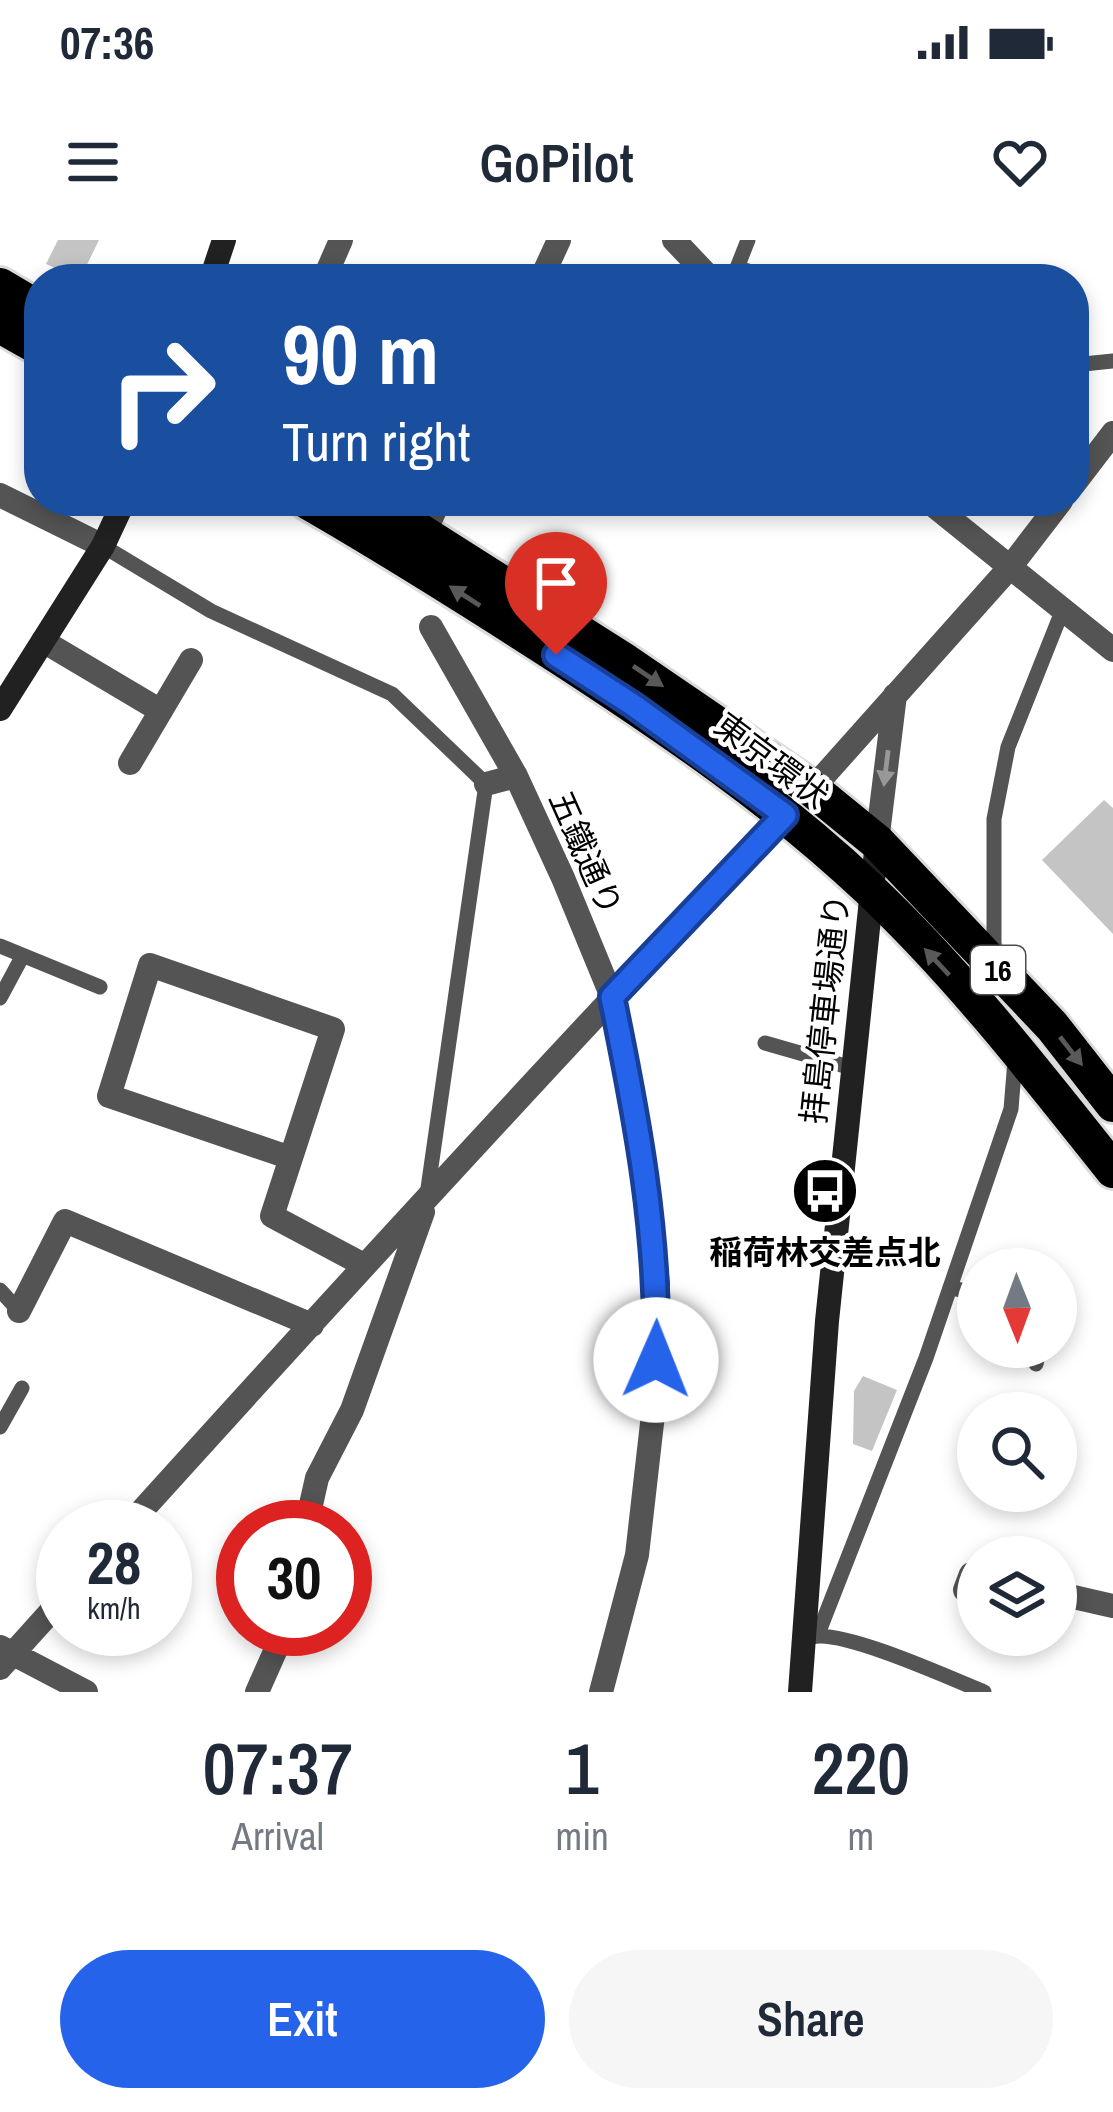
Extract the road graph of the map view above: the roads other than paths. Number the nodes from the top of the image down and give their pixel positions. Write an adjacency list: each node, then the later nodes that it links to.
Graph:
1 (674, 240): 2 (street)
2 (697, 264)
3 (1113, 433): 4 (street)
4 (1089, 464)
5 (42, 516): 11 (street)
6 (117, 516): 11 (street)
7 (334, 516): 25 (highway, 東京環状 / 16, one-way to 7)
8 (432, 516): 24 (highway, 東京環状 / 16, one-way to 24)
9 (947, 516): 12 (street)
10 (1049, 516): 12 (street)
11 (104, 546): 15 (street); 23 (lane)
12 (1011, 566): 13 (street); 18 (street)
13 (1063, 609): 16 (street); 30 (lane)
14 (431, 627): 22 (street, 五鐵通り)
15 (43, 640): 19 (street); 20 (street)
16 (1113, 650)
17 (191, 660): 20 (street)
18 (895, 693): 24 (street); 26 (street, 拝島停車場通り, one-way to 26)
19 (0, 709)
20 (161, 711): 21 (street)
21 (130, 763)
22 (516, 776): 23 (street); 32 (street, 五鐵通り)
23 (487, 784): 40 (lane)
24 (812, 789): 26 (highway, 東京環状 / 16)
25 (785, 815): 27 (highway, 東京環状 / 16); 32 (street)
26 (877, 842): 27 (street, 拝島停車場通り); 30 (highway, 東京環状 / 16)
27 (871, 890): 35 (highway, 東京環状 / 16, one-way to 27); 36 (street, 拝島停車場通り)
28 (0, 946): 29 (lane)
29 (22, 957): 31 (lane); 33 (lane)
30 (994, 966): 37 (highway, 東京環状 / 16, one-way to 37)
31 (100, 987)
32 (612, 997): 40 (street); 59 (street, 五鐵通り)
33 (0, 998)
34 (765, 1043): 36 (lane)
35 (1016, 1048): 39 (highway, 東京環状 / 16); 42 (lane)
36 (852, 1069): 54 (street, 拝島停車場通り)
37 (1113, 1104)
38 (291, 1159): 38 (street); 41 (street)
39 (1113, 1170)
40 (425, 1204): 41 (street); 50 (street)
41 (364, 1265): 46 (street)
42 (950, 1287): 43 (lane); 54 (lane)
43 (957, 1289)
44 (0, 1290): 45 (lane)
45 (20, 1311): 46 (street)
46 (311, 1325): 49 (street)
47 (22, 1388): 48 (lane)
48 (0, 1426)
49 (152, 1500)
50 (312, 1500)
51 (1077, 1598): 52 (street)
52 (1113, 1606)
53 (36, 1625): 55 (street)
54 (811, 1637): 60 (street, 拝島停車場通り); 61 (lane)
55 (4, 1656): 57 (street)
56 (273, 1656): 58 (street)
57 (86, 1692)
58 (257, 1692)
59 (601, 1692)
60 (800, 1692)
61 (984, 1692)

